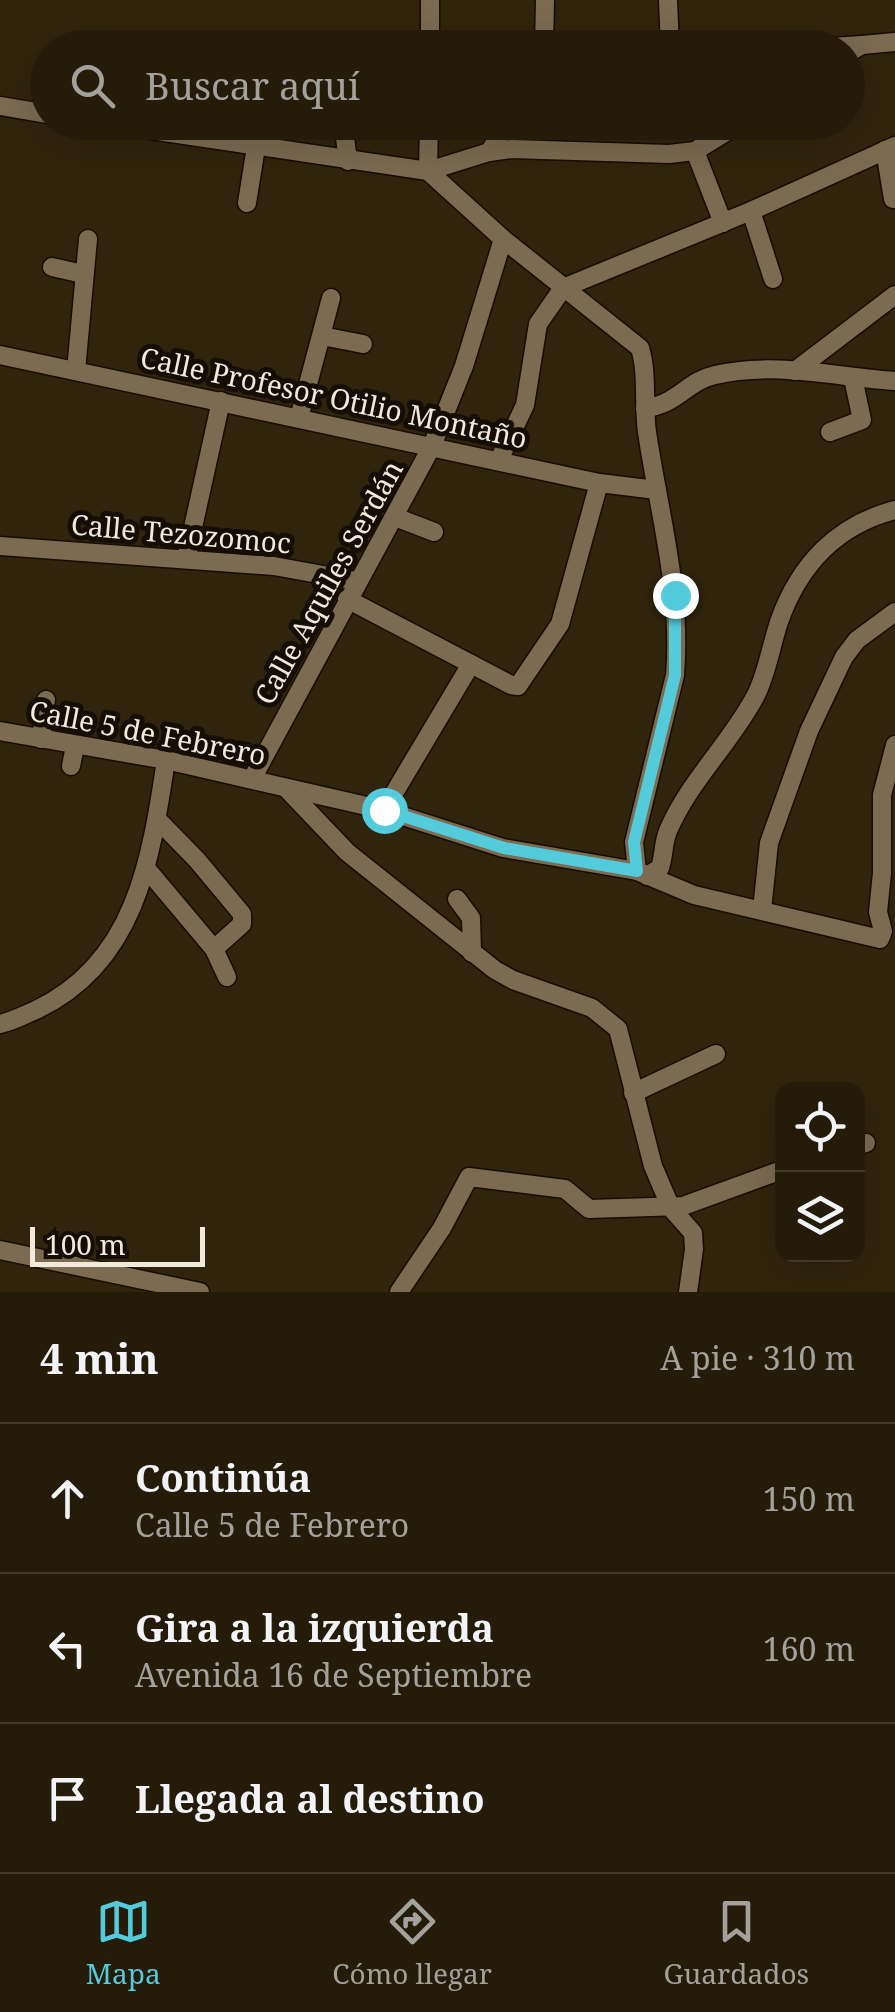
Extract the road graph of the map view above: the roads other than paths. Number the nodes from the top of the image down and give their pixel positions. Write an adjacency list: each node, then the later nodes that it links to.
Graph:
1 (430, 0): 4 (street)
2 (545, 0): 5 (street)
3 (668, 0): 6 (street)
4 (430, 30)
5 (544, 30)
6 (669, 30)
7 (895, 42): 8 (street)
8 (865, 47)
9 (0, 106): 10 (street)
10 (30, 111)
11 (218, 140): 16 (street)
12 (345, 140): 20 (street)
13 (429, 140): 21 (street)
14 (497, 140): 18 (street)
15 (714, 140): 19 (street)
16 (256, 147): 20 (street); 23 (street)
17 (890, 148): 22 (street); 24 (street)
18 (489, 152): 19 (street); 21 (street)
19 (696, 152): 25 (street)
20 (348, 161): 21 (street)
21 (428, 172): 27 (street)
22 (893, 199)
23 (247, 203)
24 (751, 212): 25 (street); 30 (street)
25 (723, 224): 31 (street)
26 (88, 239): 29 (street)
27 (503, 239): 31 (street); 45 (street, Calle Aquiles Serdán)
28 (52, 267): 29 (street)
29 (82, 274): 37 (street)
30 (773, 279)
31 (564, 288): 42 (street); 46 (street)
32 (895, 296): 38 (street)
33 (332, 298): 34 (street)
34 (322, 336): 35 (street); 43 (street)
35 (363, 344)
36 (0, 355): 37 (street, Calle Profesor Otilio Montaño)
37 (76, 371): 41 (street, Calle Profesor Otilio Montaño)
38 (795, 371): 39 (street); 42 (street)
39 (853, 378): 40 (street); 44 (street)
40 (895, 381)
41 (220, 401): 43 (street, Calle Profesor Otilio Montaño); 53 (street)
42 (645, 408): 48 (street)
43 (299, 418): 45 (street, Calle Profesor Otilio Montaño)
44 (830, 432)
45 (432, 446): 46 (street, Calle Profesor Otilio Montaño); 50 (street, Calle Aquiles Serdán)
46 (500, 460): 47 (street, Calle Profesor Otilio Montaño)
47 (599, 484): 48 (street, Calle Profesor Otilio Montaño); 57 (street)
48 (658, 490): 70 (street)
49 (895, 510): 70 (street)
50 (394, 517): 51 (street); 54 (street, Calle Aquiles Serdán)
51 (434, 532)
52 (0, 546): 53 (street, Calle Tezozomoc)
53 (186, 559): 54 (street, Calle Tezozomoc)
54 (356, 582): 55 (street, Calle Aquiles Serdán)
55 (348, 599): 57 (street); 65 (street, Calle Aquiles Serdán)
56 (895, 612): 72 (street)
57 (471, 664): 67 (street)
58 (46, 700): 60 (street)
59 (0, 731): 60 (street, Calle 5 de Febrero)
60 (41, 738): 62 (street, Calle 5 de Febrero)
61 (895, 745): 72 (street, Calle 5 de Febrero)
62 (75, 746): 63 (street, Calle 5 de Febrero); 64 (street)
63 (166, 760): 65 (street, Calle 5 de Febrero); 68 (street)
64 (71, 766)
65 (252, 779): 66 (street, Calle 5 de Febrero)
66 (286, 788): 67 (street, Calle 5 de Febrero); 74 (street, Calle 5 de Febrero)
67 (384, 810): 70 (street, Calle 5 de Febrero)
68 (157, 819): 69 (street); 73 (street)
69 (146, 868): 73 (street); 76 (street)
70 (642, 873): 72 (street, Calle 5 de Febrero)
71 (457, 899): 74 (street)
72 (762, 910)
73 (214, 949): 75 (street)
74 (472, 953): 78 (street, Calle 5 de Febrero)
75 (227, 977)
76 (0, 1024)
77 (716, 1054): 78 (street)
78 (633, 1094): 80 (street, Calle 5 de Febrero)
79 (776, 1172): 80 (street)
80 (671, 1208): 83 (street); 84 (street, Calle 5 de Febrero)
81 (0, 1250): 82 (street)
82 (200, 1292)
83 (398, 1292)
84 (688, 1292)

